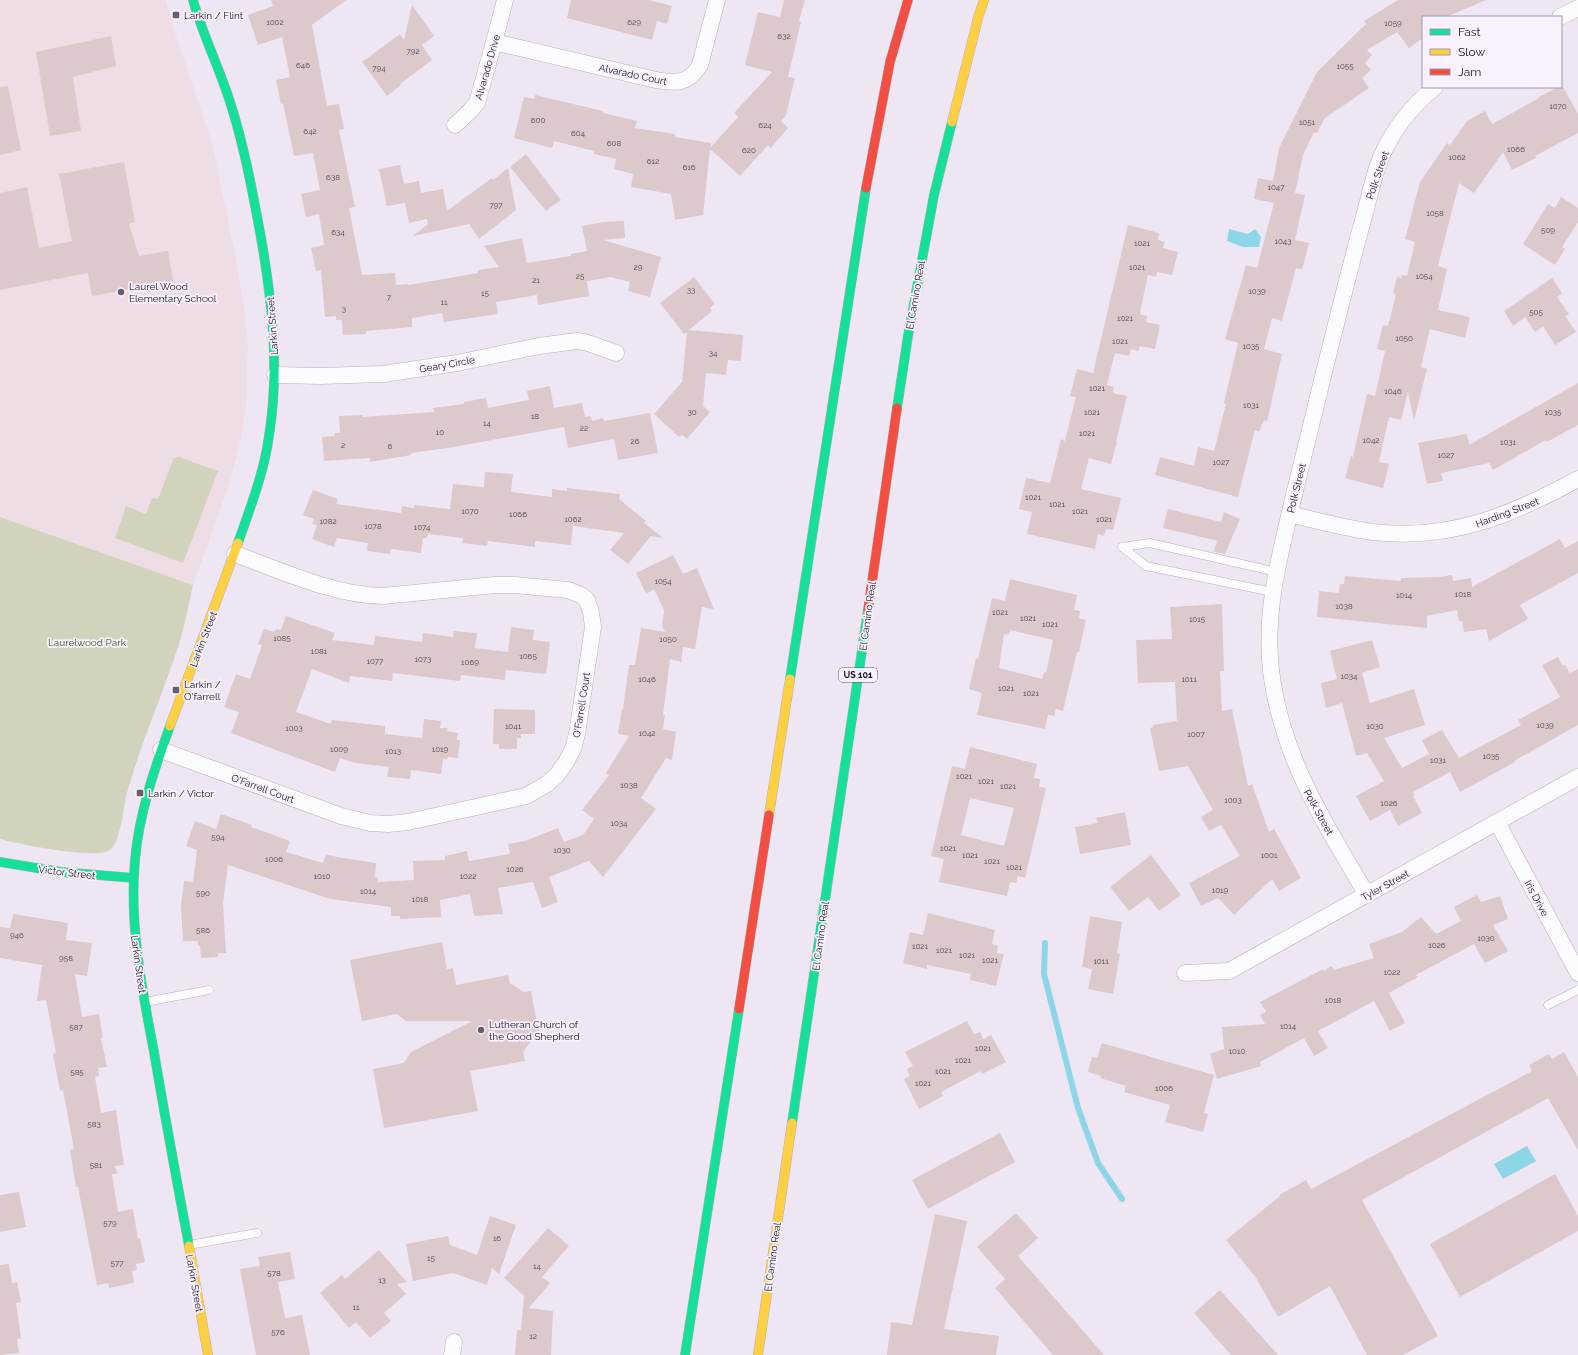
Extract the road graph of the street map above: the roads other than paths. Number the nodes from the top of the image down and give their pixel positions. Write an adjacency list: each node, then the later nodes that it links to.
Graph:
1 (194, 0): 12 (main road, Larkin Street)
2 (504, 0): 8 (street, Alvarado Drive)
3 (717, 0): 8 (street, Alvarado Court)
4 (908, 0): 33 (main road)
5 (984, 0): 34 (main road, El Camino Real / US 101)
6 (1578, 8): 7 (street)
7 (1562, 16)
8 (494, 42): 10 (street, Alvarado Drive)
9 (1434, 88): 14 (street, Polk Street)
10 (455, 125)
11 (616, 353): 12 (street, Geary Circle)
12 (275, 374): 15 (main road, Larkin Street)
13 (1578, 479): 14 (street, Harding Street)
14 (1290, 514): 16 (street, Polk Street)
15 (236, 554): 18 (main road, Larkin Street); 18 (street, O'Farrell Court)
16 (1277, 572): 17 (street, Polk Street); 17 (lane)
17 (1273, 592): 23 (street, Polk Street)
18 (161, 750): 22 (main road, Larkin Street)
19 (1578, 778): 20 (street, Tyler Street)
20 (1497, 822): 23 (street, Tyler Street); 25 (street, Iris Drive)
21 (0, 862): 22 (main road, Victor Street)
22 (134, 878): 28 (main road, Larkin Street)
23 (1367, 896): 24 (street, Tyler Street)
24 (1185, 973)
25 (1578, 973)
26 (209, 990): 28 (lane)
27 (1578, 990): 29 (lane)
28 (144, 1002): 31 (main road, Larkin Street)
29 (1548, 1005)
30 (258, 1233): 31 (lane)
31 (189, 1245): 32 (main road, Larkin Street)
32 (208, 1355)
33 (685, 1355)
34 (758, 1355)

